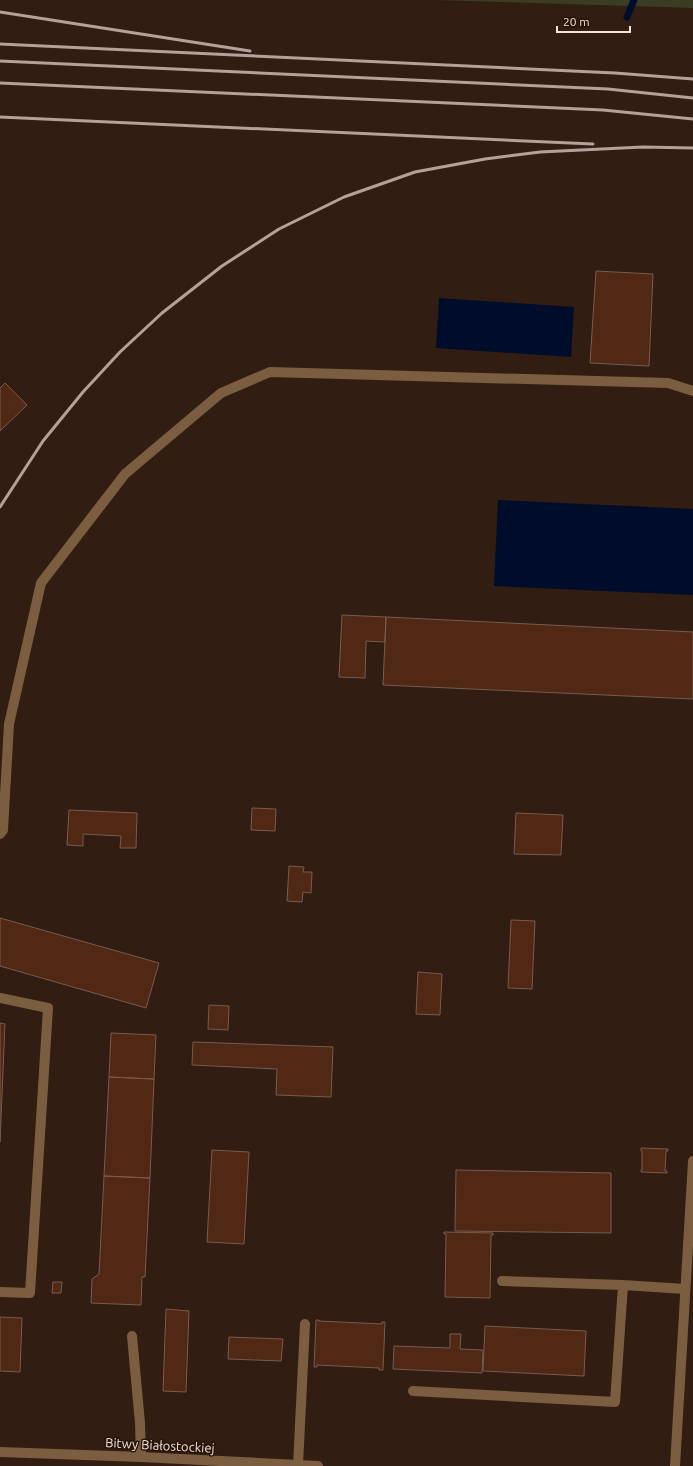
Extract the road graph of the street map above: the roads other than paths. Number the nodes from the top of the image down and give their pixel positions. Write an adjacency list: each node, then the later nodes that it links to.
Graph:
1 (693, 391): 2 (street)
2 (0, 834)
3 (0, 998): 8 (street)
4 (693, 1161): 7 (street)
5 (502, 1281): 6 (street)
6 (623, 1285): 7 (street); 11 (street)
7 (685, 1289): 19 (street)
8 (0, 1292)
9 (305, 1324): 16 (street)
10 (132, 1336): 14 (street)
11 (413, 1391)
12 (0, 1452): 13 (street, Bitwy Białostockiej)
13 (97, 1455): 14 (street, Bitwy Białostockiej); 17 (street)
14 (141, 1457): 15 (street, Bitwy Białostockiej)
15 (283, 1465): 16 (street, Bitwy Białostockiej)
16 (298, 1465): 18 (street, Bitwy Białostockiej)
17 (96, 1466)
18 (318, 1466)
19 (675, 1466)

